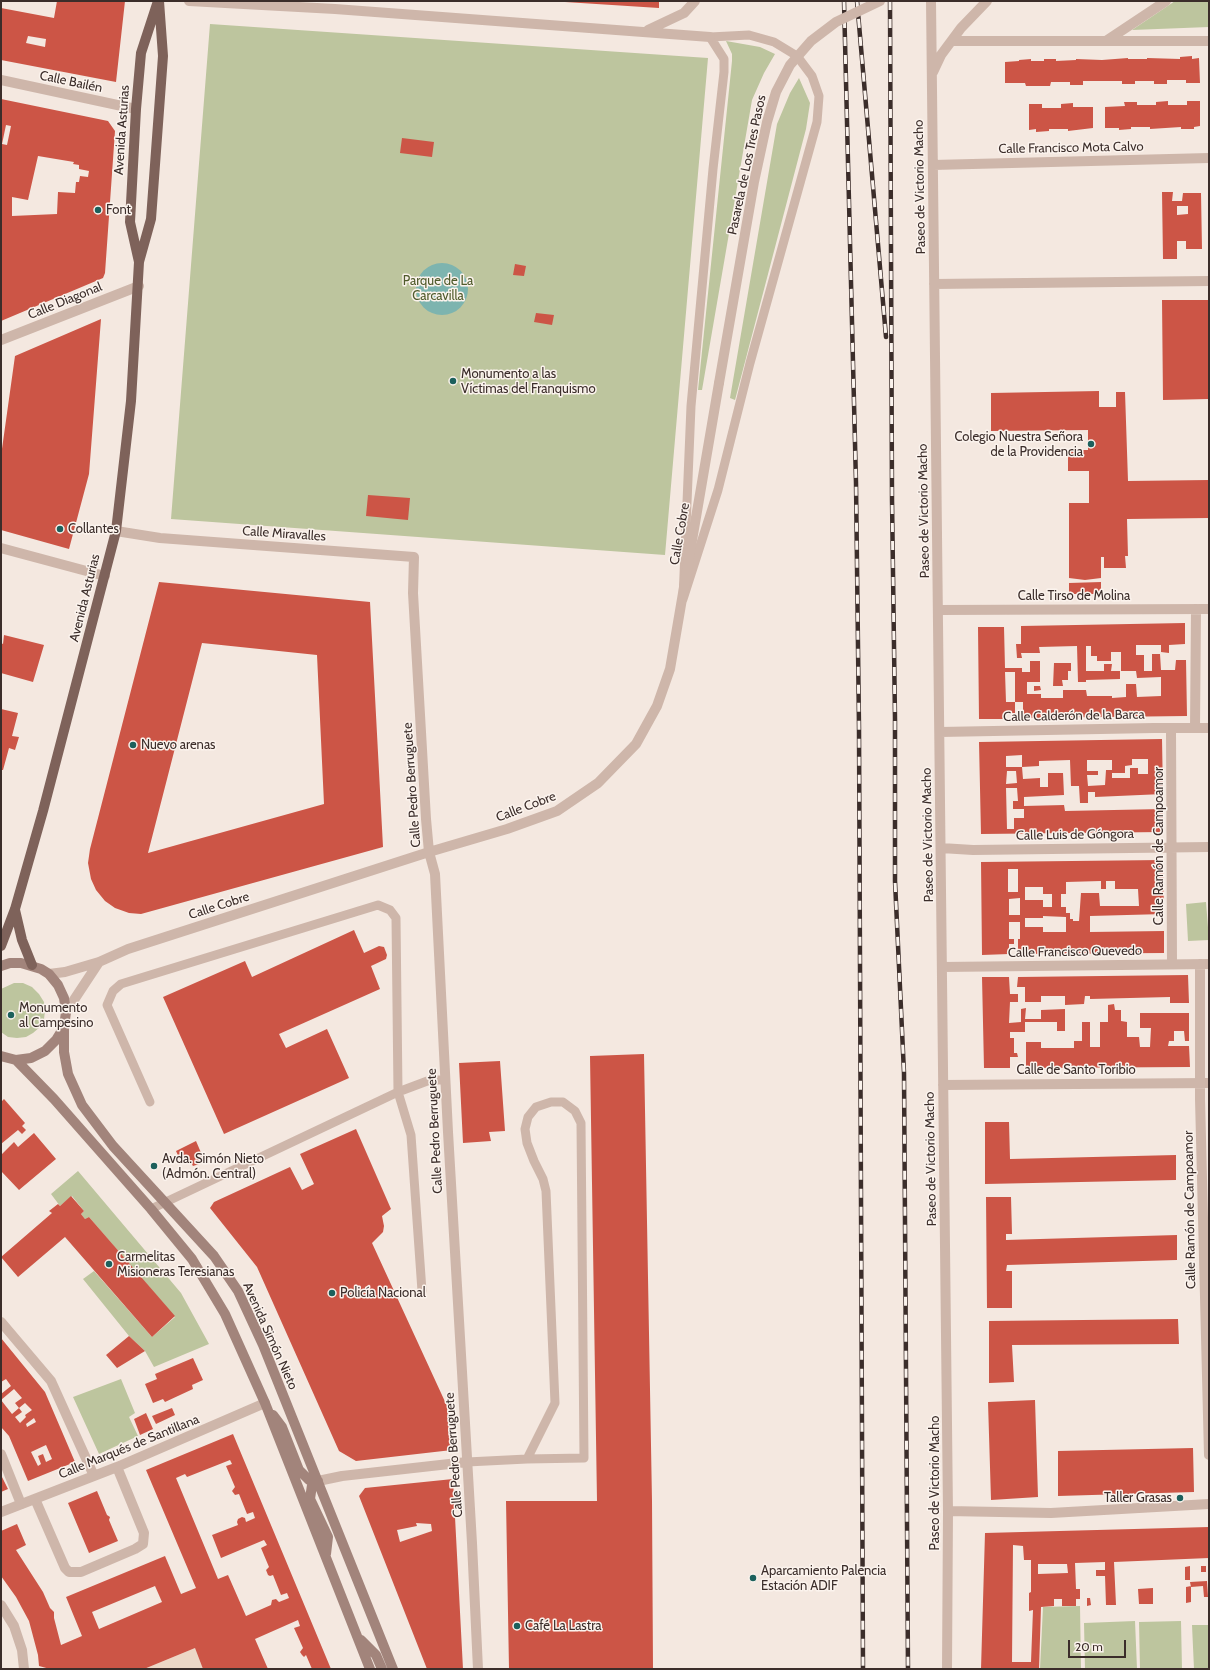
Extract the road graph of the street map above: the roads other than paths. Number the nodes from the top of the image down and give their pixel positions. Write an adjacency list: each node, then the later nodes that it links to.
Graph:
1 (159, 1): 16 (main road, Avenida Asturias); 19 (main road, Avenida Asturias)
2 (189, 1): 8 (street)
3 (695, 1): 9 (street)
4 (880, 1): 24 (street, Pasarela de Los Tres Pasos, bridge)
5 (931, 1): 14 (street, Paseo de Victorio Macho)
6 (987, 1): 11 (street)
7 (1166, 1): 12 (street)
8 (335, 5): 9 (street)
9 (646, 31): 10 (street)
10 (710, 37): 29 (lane); 29 (lane)
11 (952, 41): 12 (street); 14 (street)
12 (1106, 41): 13 (street)
13 (1209, 41)
14 (932, 74): 18 (street, Paseo de Victorio Macho)
15 (1, 80): 16 (street, Calle Bailén)
16 (136, 109): 19 (main road, Avenida Asturias)
17 (1209, 158): 18 (street, Calle Francisco Mota Calvo)
18 (933, 165): 21 (street, Paseo de Victorio Macho)
19 (139, 262): 22 (main road, Avenida Asturias)
20 (1209, 281): 21 (street)
21 (934, 284): 32 (street, Paseo de Victorio Macho)
22 (139, 286): 23 (street, Calle Diagonal); 25 (main road, Avenida Asturias)
23 (1, 340)
24 (719, 383): 29 (street, Calle Cobre)
25 (116, 531): 27 (main road, Avenida Asturias); 28 (street, Calle Miravalles)
26 (1, 548): 27 (street)
27 (105, 576): 41 (main road, Avenida Asturias)
28 (413, 593): 40 (street, Calle Pedro Berruguete)
29 (683, 599): 40 (street, Calle Cobre)
30 (1196, 609): 31 (street, Calle Tirso de Molina); 32 (street, Calle Tirso de Molina); 33 (street)
31 (1209, 609)
32 (938, 610): 36 (street, Paseo de Victorio Macho)
33 (1195, 728): 34 (street, Calle Calderón de la Barca); 35 (street, Calle Calderón de la Barca)
34 (1209, 728)
35 (1171, 729): 36 (street, Calle Calderón de la Barca); 37 (street, Calle Ramón de Campoamor)
36 (940, 732): 39 (street, Paseo de Victorio Macho)
37 (1172, 847): 38 (street, Calle Luis de Góngora); 39 (street, Calle Luis de Góngora); 44 (street, Calle Ramón de Campoamor)
38 (1209, 847)
39 (941, 848): 48 (street, Paseo de Victorio Macho)
40 (429, 852): 43 (street, Calle Cobre); 54 (street, Calle Pedro Berruguete)
41 (15, 909): 42 (main road, Avenida Asturias); 46 (main road)
42 (1, 946)
43 (99, 962): 49 (street, Calle Cobre); 50 (street)
44 (1172, 964): 45 (street, Calle Francisco Quevedo); 48 (street, Calle Francisco Quevedo)
45 (1204, 964): 55 (street, Calle Ramón de Campoamor)
46 (32, 965): 47 (main road); 49 (main road)
47 (1, 966)
48 (942, 967): 56 (street, Paseo de Victorio Macho)
49 (49, 974): 50 (main road)
50 (66, 1012): 51 (main road, Avenida Simón Nieto)
51 (64, 1027): 53 (main road); 59 (main road, Avenida Simón Nieto)
52 (1, 1056): 53 (main road)
53 (16, 1060): 61 (main road)
54 (445, 1080): 57 (lane); 70 (street, Calle Pedro Berruguete)
55 (1205, 1083): 56 (street, Calle de Santo Toribio); 60 (street, Calle Ramón de Campoamor)
56 (943, 1085): 77 (street, Paseo de Victorio Macho)
57 (398, 1092): 58 (lane); 59 (lane); 62 (lane)
58 (150, 1102)
59 (163, 1202): 61 (lane); 73 (main road, Avenida Simón Nieto)
60 (1206, 1205): 63 (street, Calle Ramón de Campoamor)
61 (151, 1209): 65 (main road)
62 (422, 1291)
63 (1208, 1320): 66 (street, Calle Ramón de Campoamor)
64 (1, 1322): 72 (street)
65 (265, 1403): 71 (street, Calle Marqués de Santillana); 73 (main road); 79 (main road)
66 (1209, 1406): 68 (street, Calle Ramón de Campoamor)
67 (1, 1454): 75 (street)
68 (1209, 1455)
69 (527, 1459): 69 (lane); 70 (lane)
70 (467, 1462): 73 (street); 86 (street, Calle Pedro Berruguete)
71 (117, 1467): 72 (street, Calle Marqués de Santillana); 74 (street)
72 (94, 1476): 74 (street, Calle Marqués de Santillana)
73 (318, 1481): 79 (main road); 85 (main road, Avenida Simón Nieto)
74 (35, 1499): 75 (street, Calle Marqués de Santillana)
75 (21, 1504): 78 (street, Calle Marqués de Santillana)
76 (1209, 1504): 77 (street)
77 (948, 1511): 87 (street, Paseo de Victorio Macho)
78 (1, 1512)
79 (326, 1556): 81 (main road)
80 (1, 1605): 82 (street)
81 (358, 1637): 83 (main road); 84 (main road)
82 (24, 1669)
83 (370, 1669)
84 (382, 1669)
85 (393, 1669)
86 (478, 1669)
87 (947, 1669)

